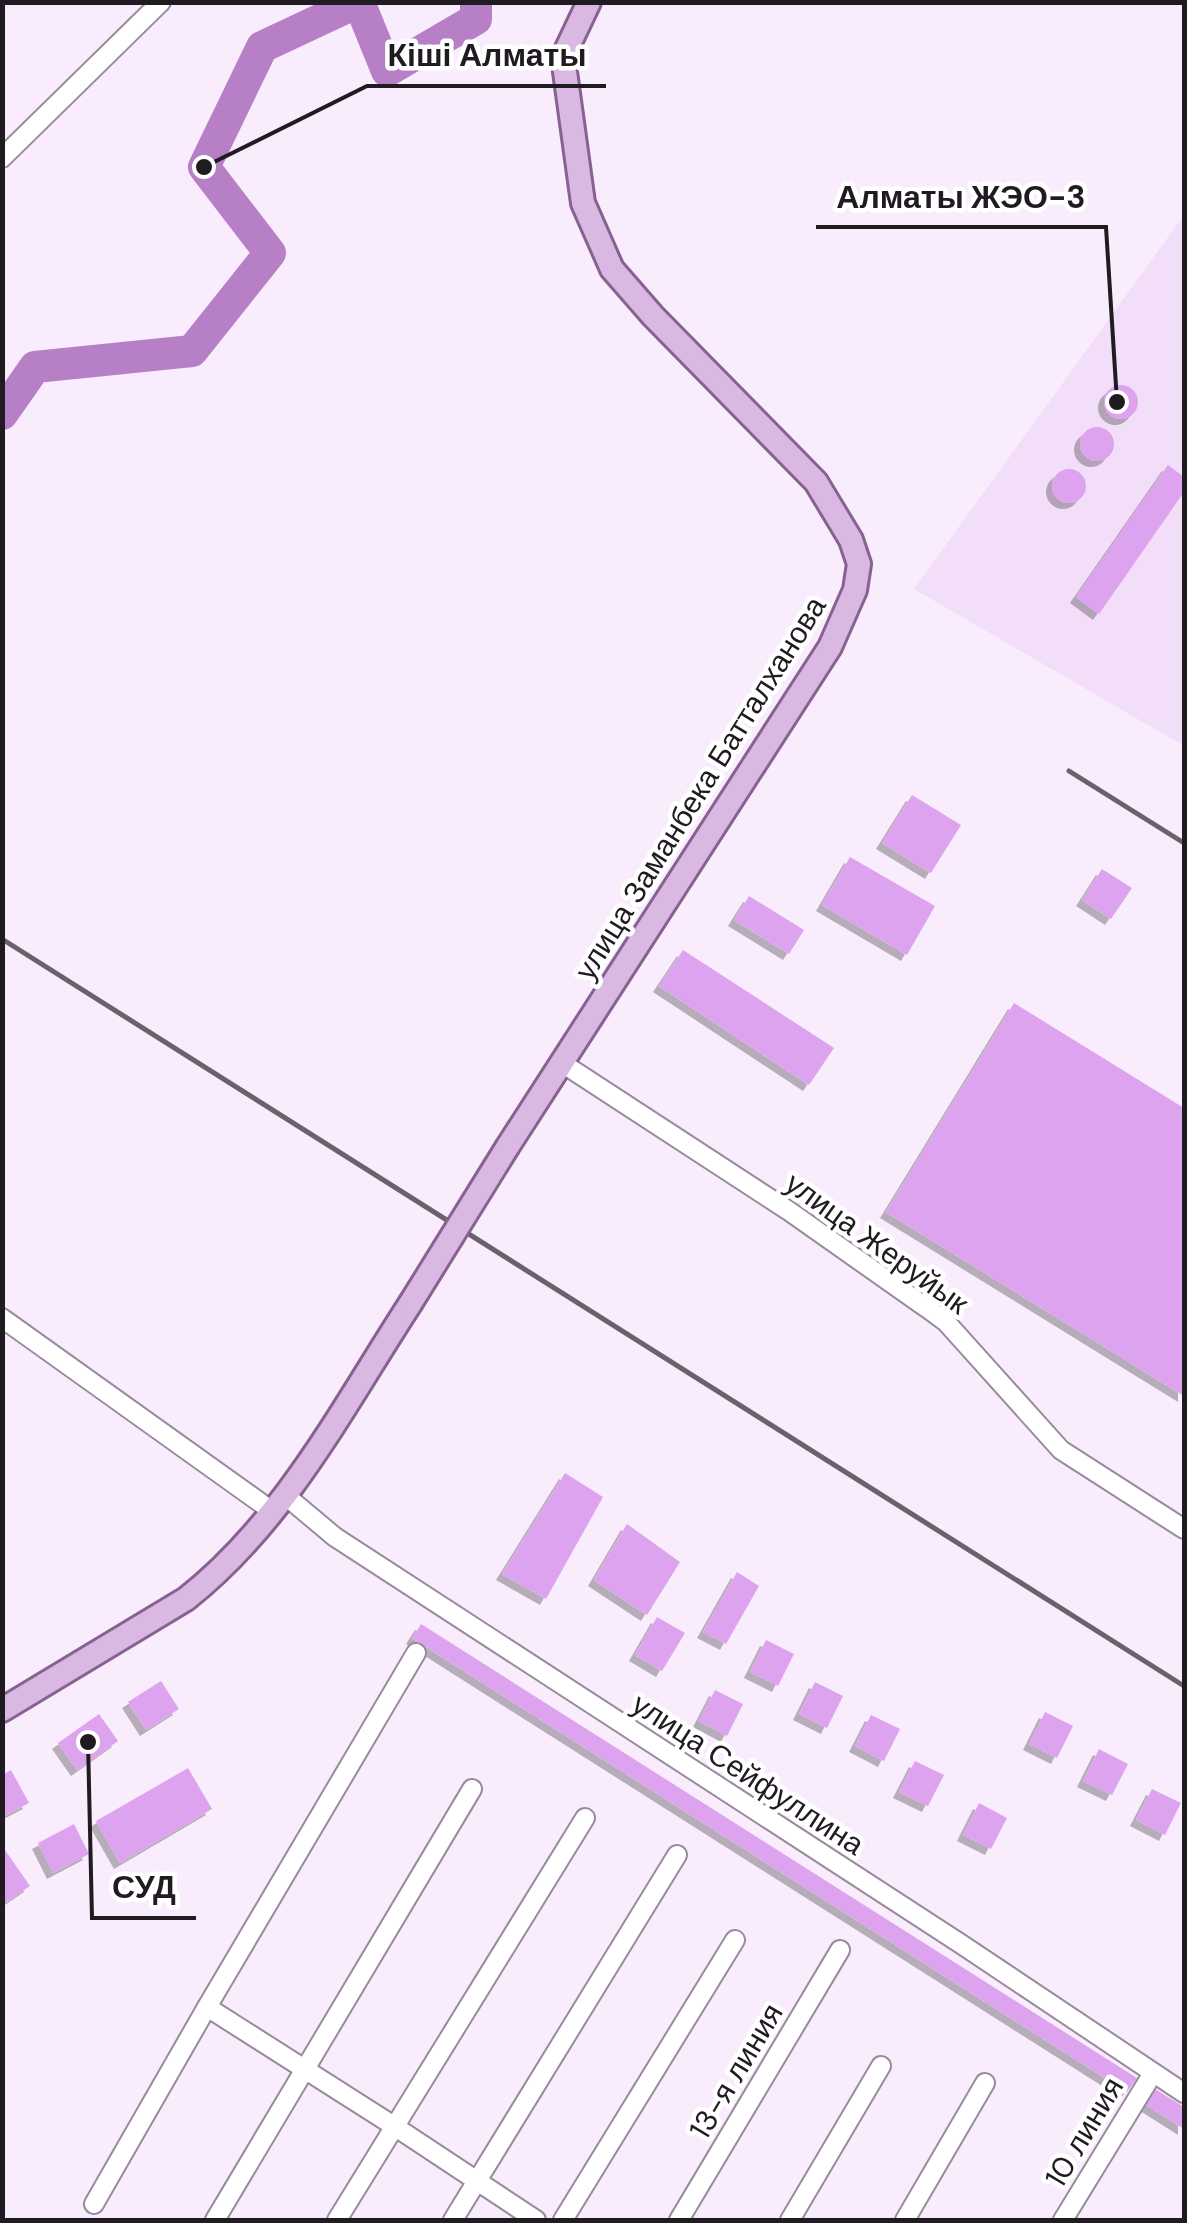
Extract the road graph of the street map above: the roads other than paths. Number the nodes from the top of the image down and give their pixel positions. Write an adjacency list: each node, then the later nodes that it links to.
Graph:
1 (162, 2): 3 (street)
2 (589, 2): 4 (main road, улица Заманбека Батталханова)
3 (2, 158)
4 (562, 1062): 6 (main road, улица Заманбека Батталханова, bridge); 7 (street, улица Жеруйык)
5 (2, 1318): 6 (street, улица Сейфуллина)
6 (279, 1504): 9 (main road); 18 (street, улица Сейфуллина)
7 (1184, 1529)
8 (416, 1654): 15 (street)
9 (2, 1710)
10 (472, 1789): 17 (street)
11 (584, 1818): 21 (street)
12 (677, 1855): 22 (street)
13 (735, 1940): 28 (street)
14 (840, 1950): 29 (street, 13-я линия)
15 (207, 2007): 17 (street); 23 (street)
16 (881, 2066): 30 (street)
17 (306, 2070): 21 (street); 24 (street)
18 (1153, 2073): 20 (street, улица Сейфуллина); 32 (street, 10 линия)
19 (985, 2083): 31 (street)
20 (1184, 2093)
21 (394, 2126): 22 (street); 25 (street)
22 (478, 2180): 26 (street); 27 (street)
23 (94, 2204)
24 (215, 2220)
25 (337, 2220)
26 (453, 2220)
27 (536, 2220)
28 (563, 2220)
29 (679, 2220)
30 (790, 2220)
31 (905, 2220)
32 (1063, 2220)

